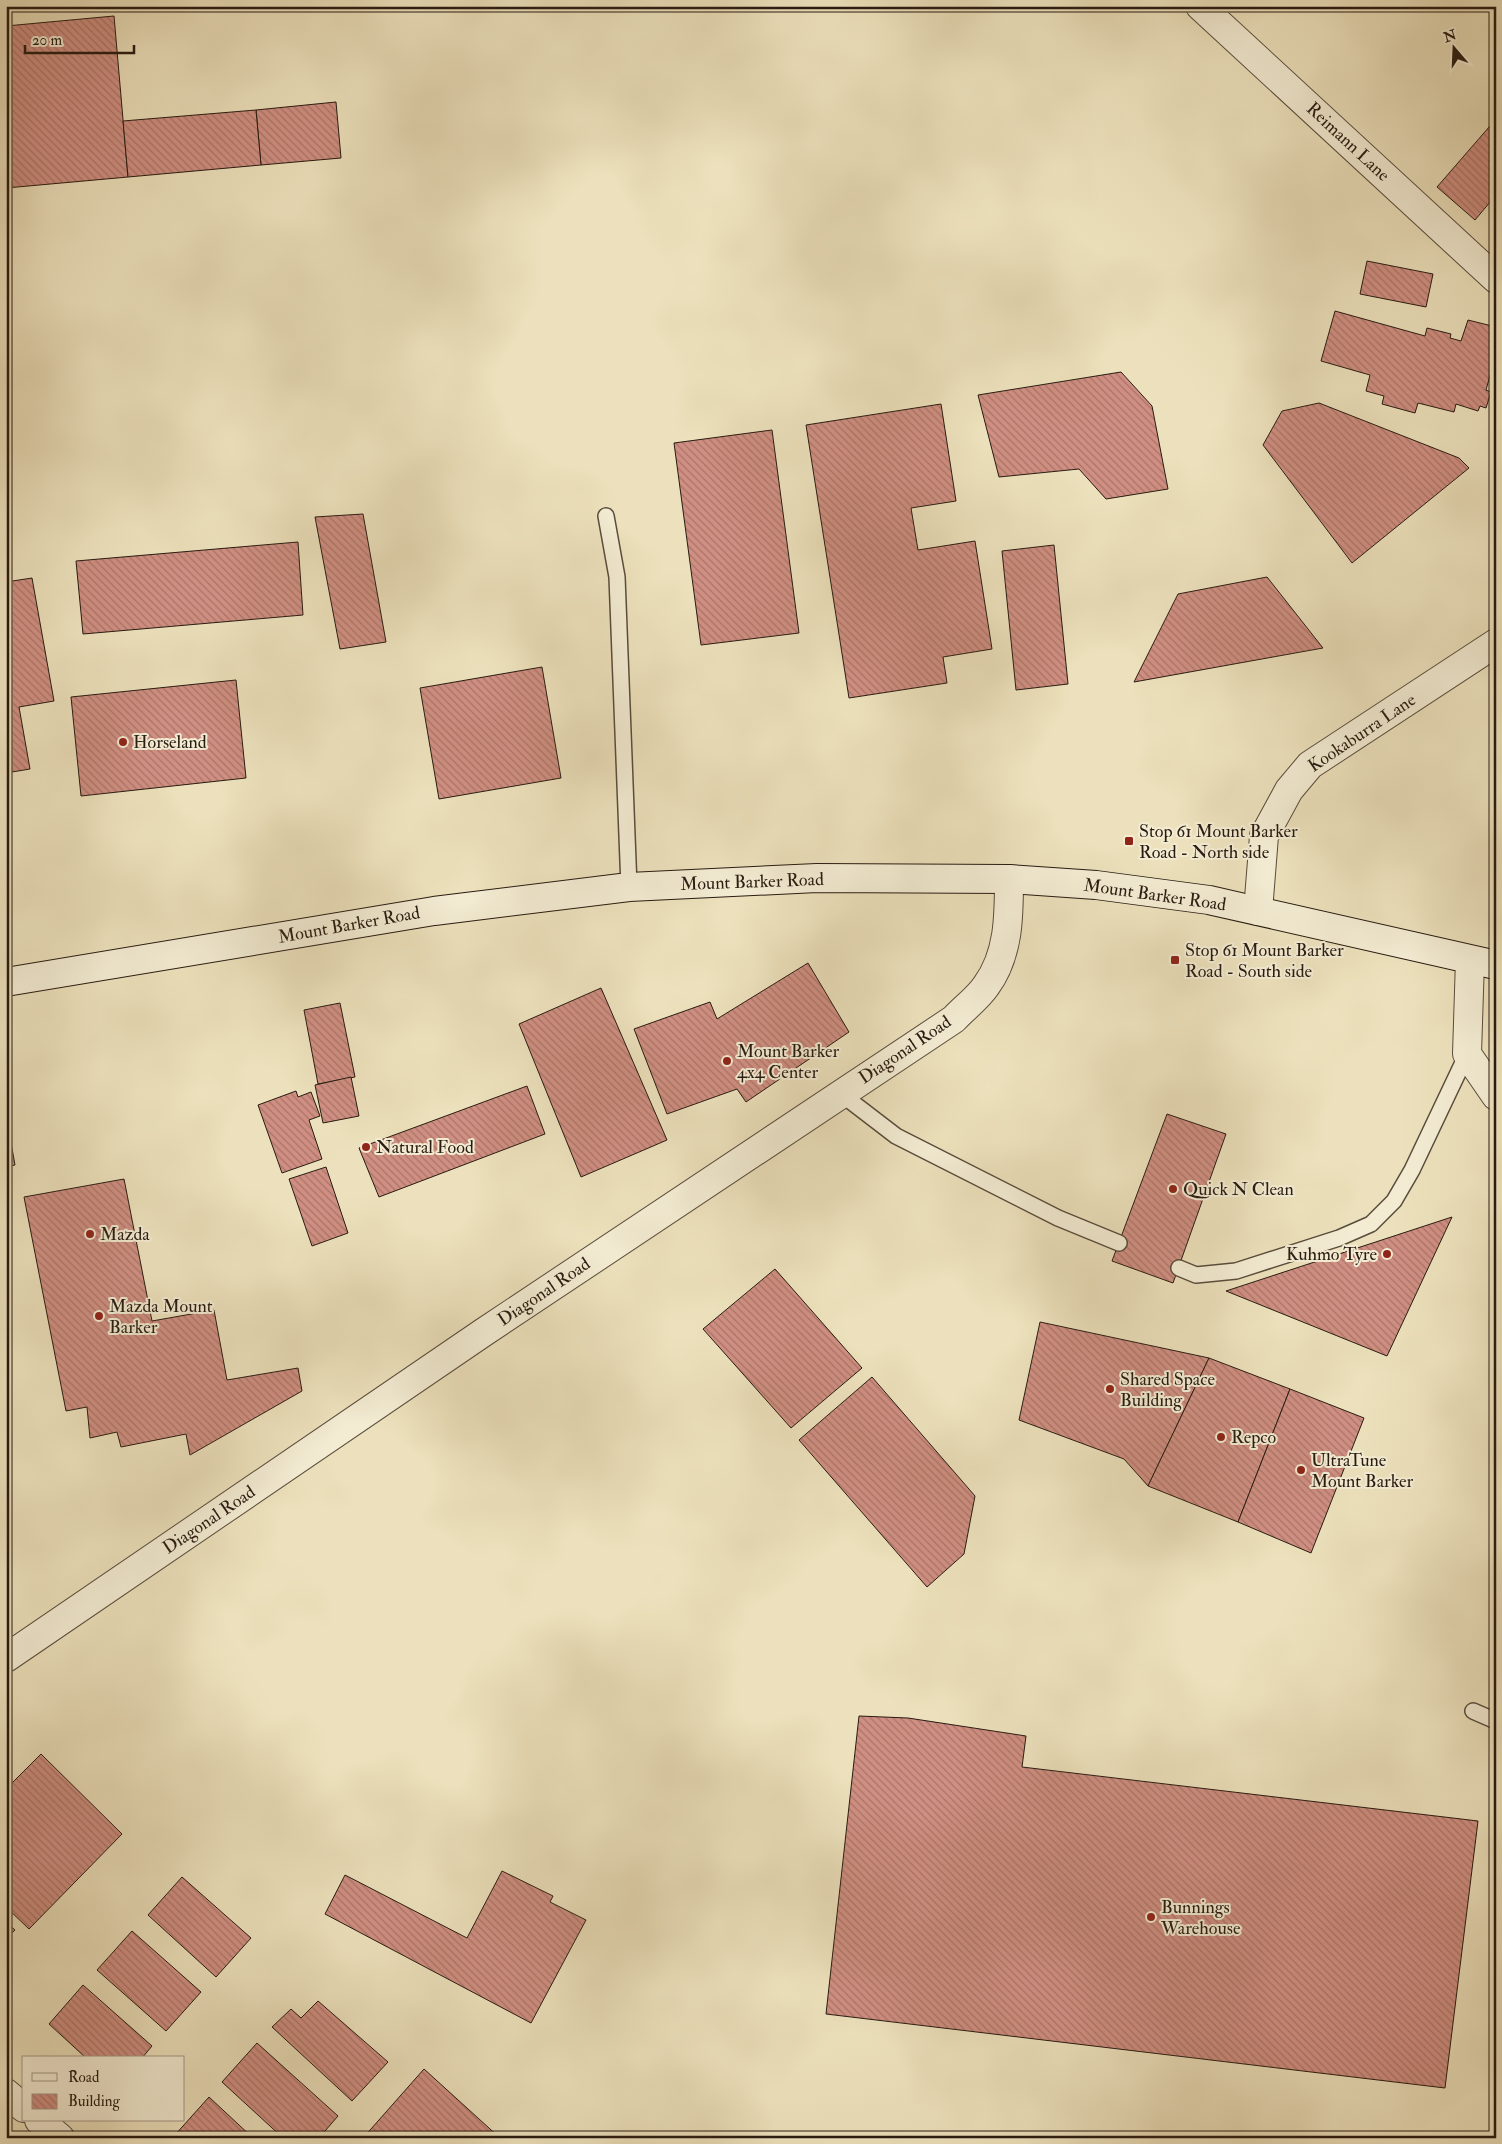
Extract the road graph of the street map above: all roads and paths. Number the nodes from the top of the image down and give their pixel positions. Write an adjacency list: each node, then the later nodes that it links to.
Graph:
1 (1200, 6): 2 (street, Reimann Lane)
2 (1496, 278)
3 (606, 516): 6 (lane)
4 (1496, 643): 7 (street, Kookaburra Lane)
5 (1010, 879): 6 (street, Mount Barker Road); 7 (street, Mount Barker Road); 12 (street, Diagonal Road)
6 (629, 887): 10 (street, Mount Barker Road)
7 (1258, 912): 8 (street, Mount Barker Road)
8 (1470, 960): 9 (street, Mount Barker Road); 11 (street)
9 (1496, 965)
10 (6, 982)
11 (1466, 1054): 13 (street); 15 (lane)
12 (840, 1093): 14 (lane); 16 (street, Diagonal Road)
13 (1496, 1096)
14 (1119, 1243)
15 (1179, 1268)
16 (6, 1658)
17 (1473, 1711): 18 (lane)
18 (1496, 1721)
19 (6, 2093): 20 (street)
20 (22, 2106)
21 (41, 2122): 22 (street)
22 (60, 2138)

